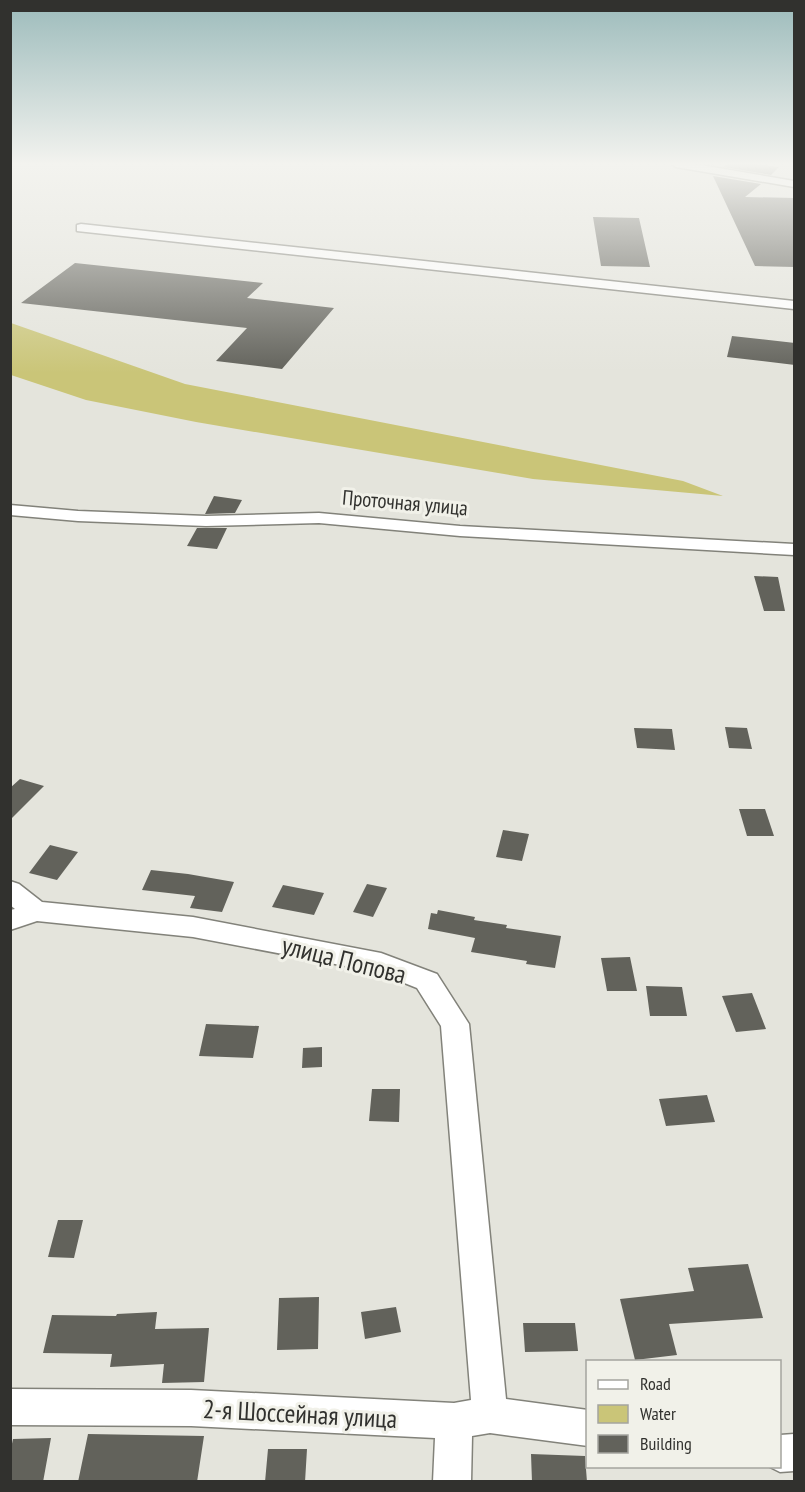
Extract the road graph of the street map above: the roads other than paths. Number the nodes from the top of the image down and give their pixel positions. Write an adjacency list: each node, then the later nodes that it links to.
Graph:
1 (133, 234): 2 (street)
2 (795, 305)
3 (10, 510): 4 (street, Проточная улица)
4 (795, 550)
5 (10, 890): 6 (street, улица Попова)
6 (23, 916): 8 (street, улица Попова)
7 (10, 1407): 9 (street, 2-я Шоссейная улица)
8 (489, 1415): 9 (street, 2-я Шоссейная улица); 10 (street, 2-я Шоссейная улица)
9 (454, 1421): 11 (street)
10 (586, 1428)
11 (453, 1482)

